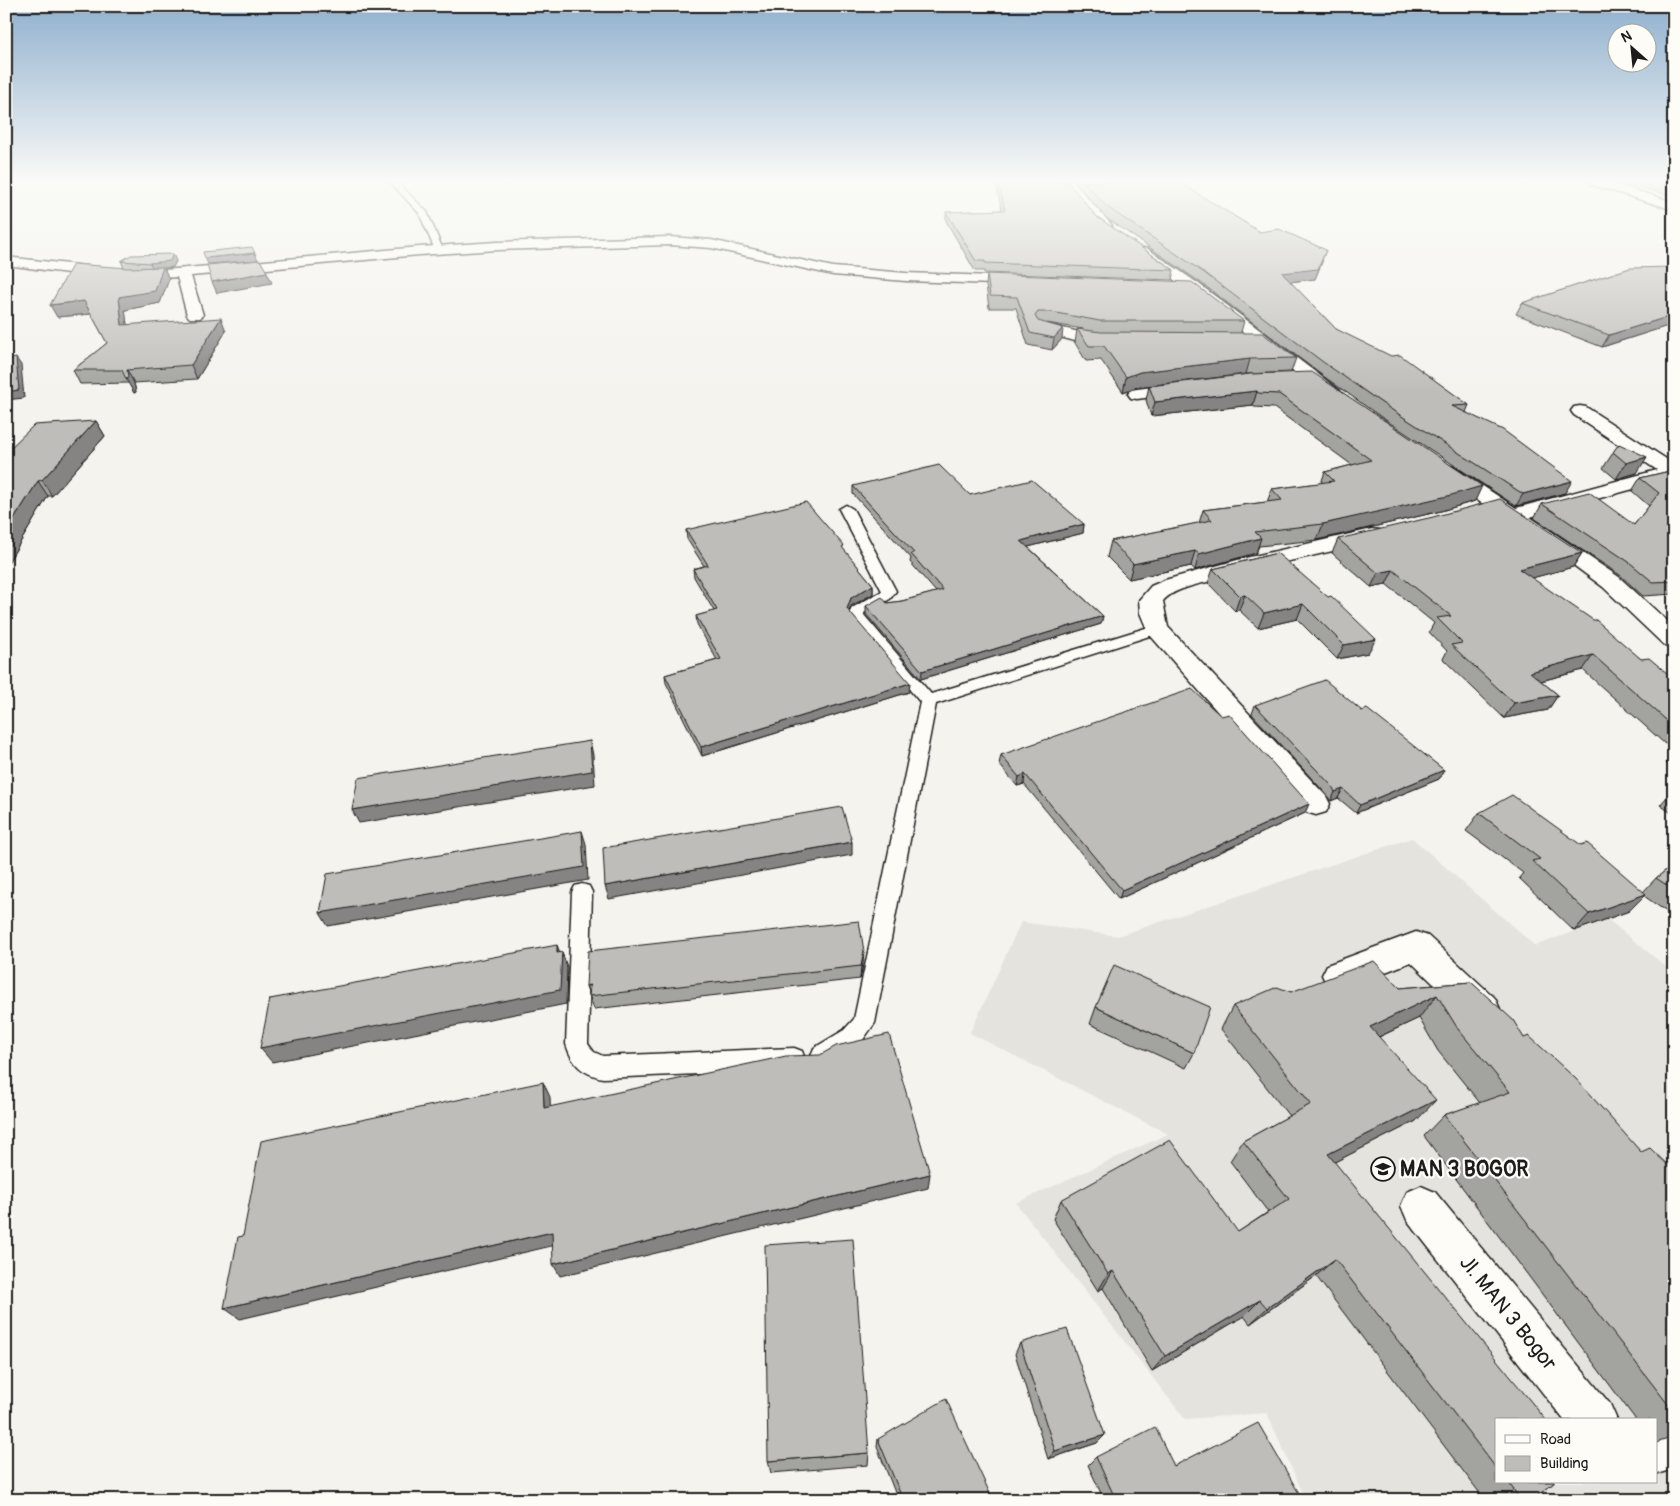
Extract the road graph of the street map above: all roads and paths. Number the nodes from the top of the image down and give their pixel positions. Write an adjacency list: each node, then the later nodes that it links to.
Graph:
1 (418, 252): 5 (street)
2 (749, 252): 6 (street)
3 (1144, 252): 8 (street)
4 (6, 261): 5 (street)
5 (183, 273): 9 (street)
6 (1037, 282)
7 (1164, 286): 8 (street)
8 (1194, 287): 13 (street)
9 (195, 315)
10 (1043, 328): 11 (street)
11 (1127, 340)
12 (1234, 340): 13 (street)
13 (1263, 340): 15 (street)
14 (1286, 379): 15 (street)
15 (1312, 379): 18 (street)
16 (1201, 386): 17 (street)
17 (1137, 394)
18 (1346, 404)
19 (1580, 411): 21 (street)
20 (1431, 460): 23 (street)
21 (1674, 472): 23 (street)
22 (846, 509): 28 (lane)
23 (1504, 509): 24 (street); 27 (street)
24 (1471, 510)
25 (1390, 531): 26 (street)
26 (1157, 629): 28 (lane); 29 (street)
27 (1674, 641)
28 (928, 701): 30 (lane)
29 (1316, 804)
30 (582, 892)
31 (1314, 984): 32 (street)
32 (1509, 1033)
33 (1421, 1206): 34 (street, Jl. MAN 3 Bogor)
34 (1592, 1418)
35 (1674, 1445): 36 (street)
36 (1658, 1449)

